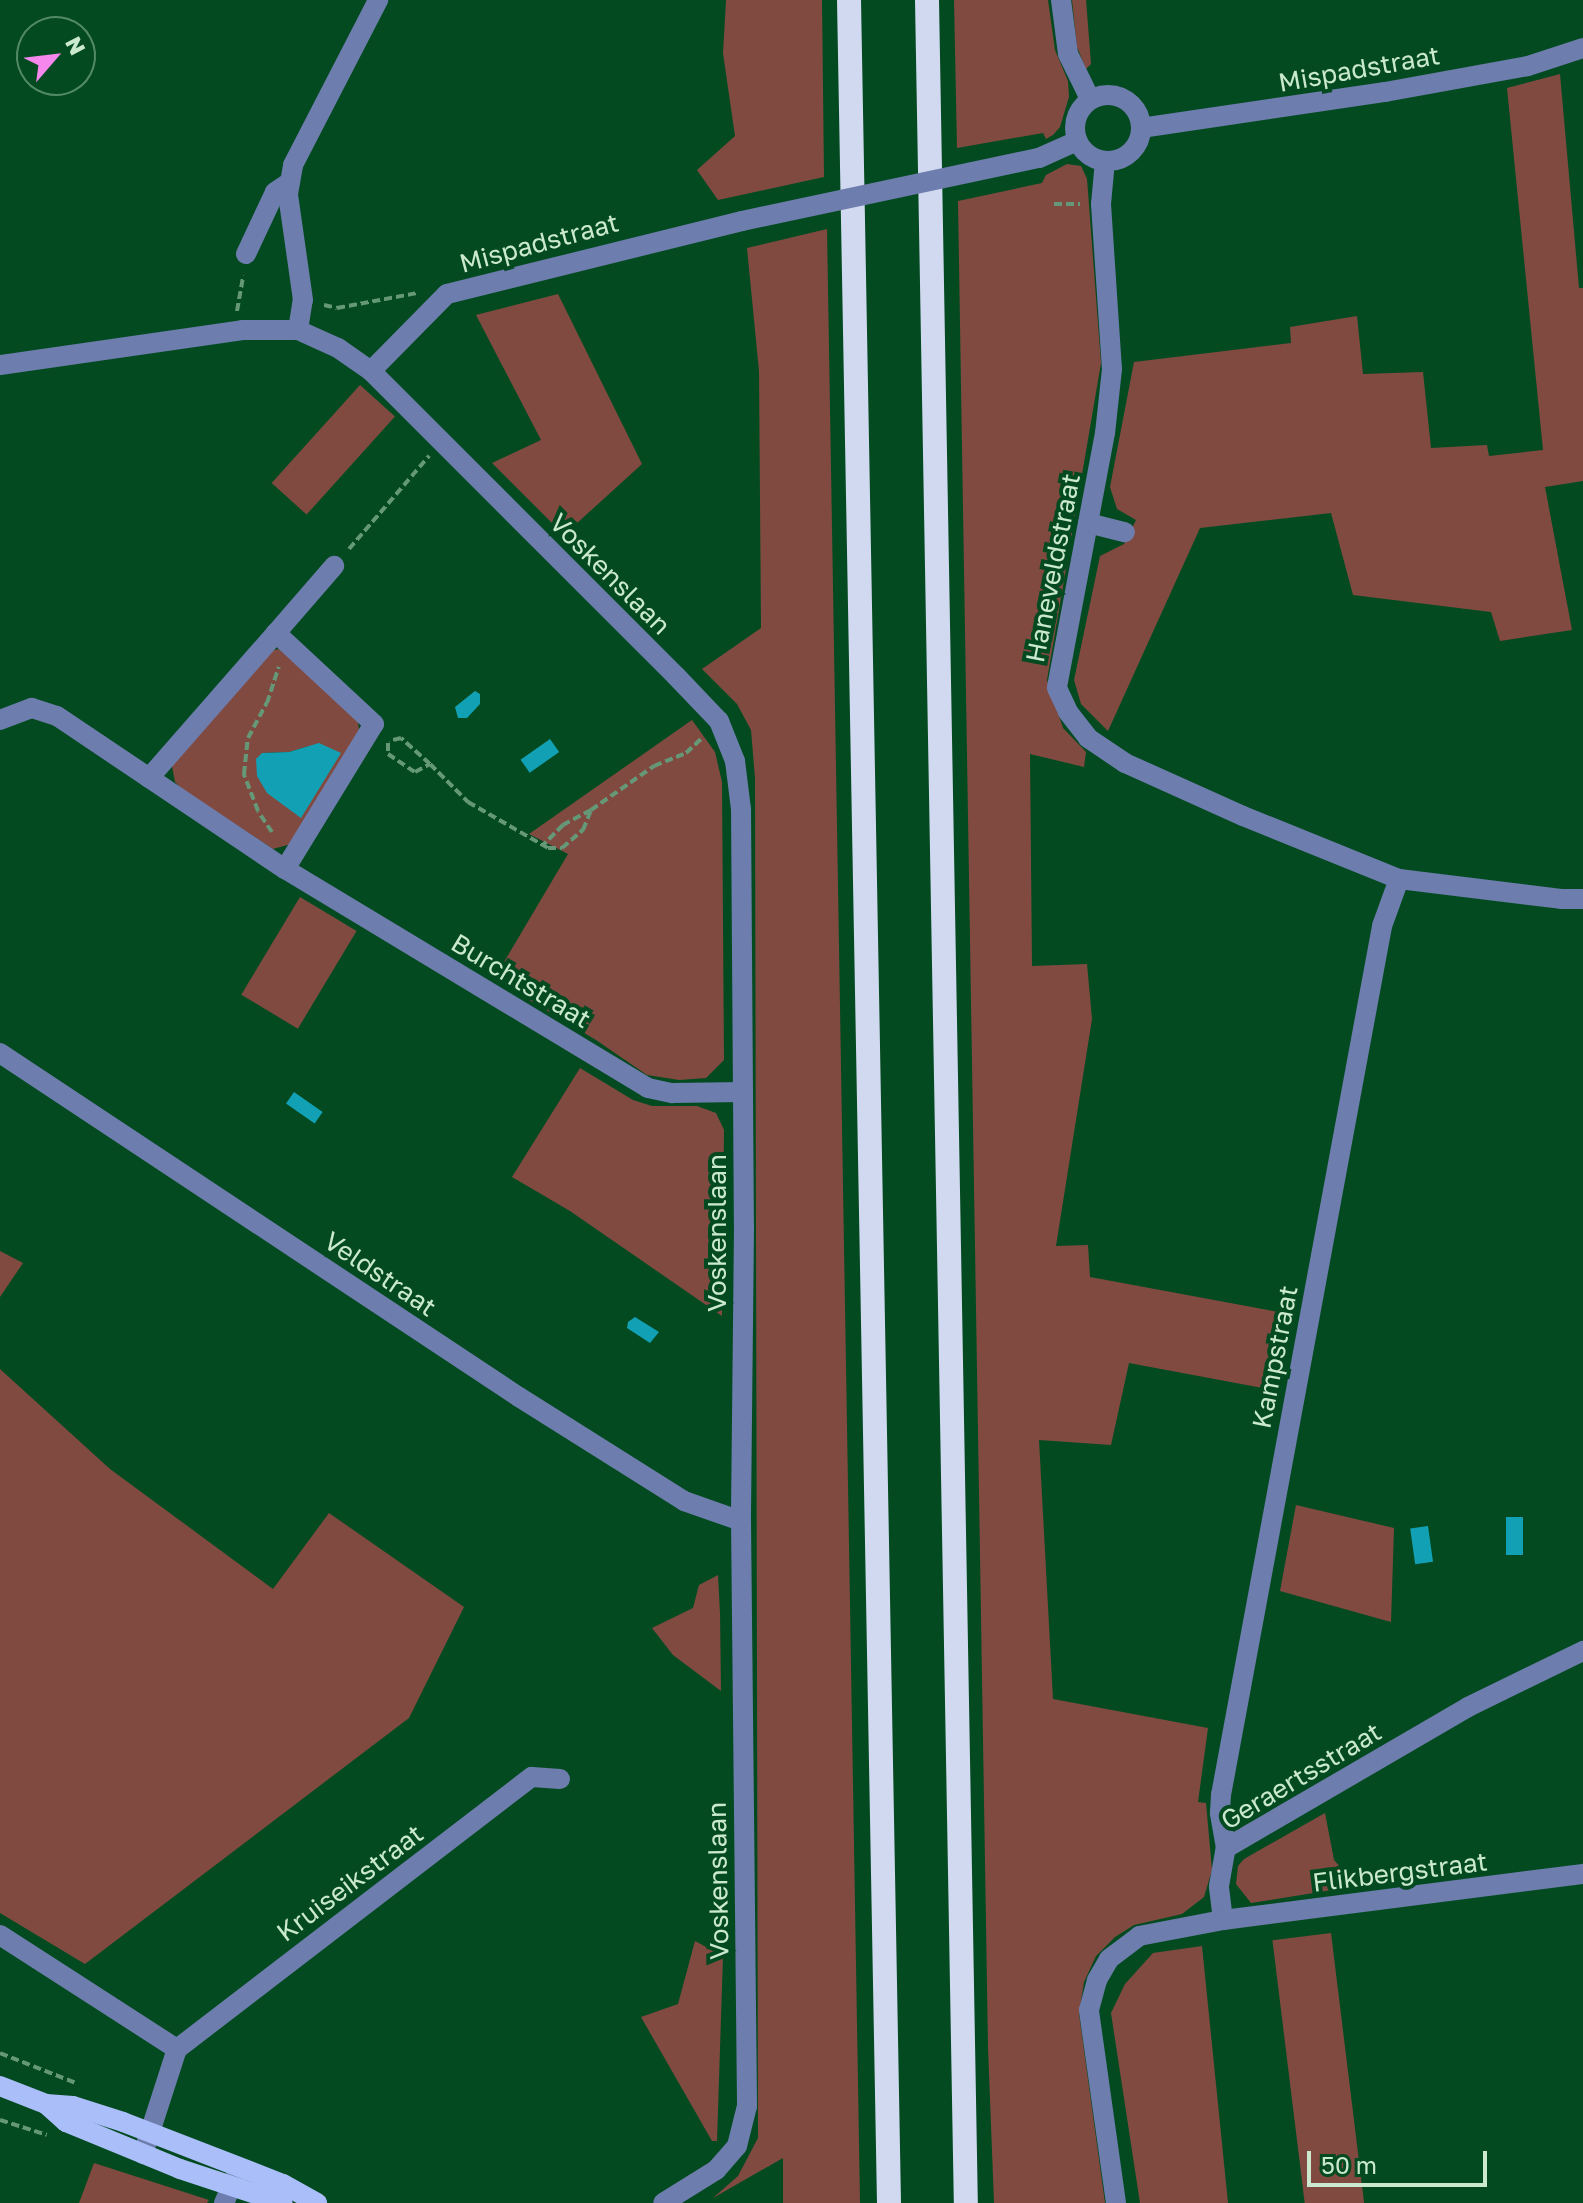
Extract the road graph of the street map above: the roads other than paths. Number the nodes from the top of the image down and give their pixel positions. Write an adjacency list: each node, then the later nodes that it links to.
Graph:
1 (378, 0): 10 (street)
2 (849, 0): 42 (highway)
3 (927, 0): 43 (highway)
4 (1061, 0): 6 (street)
5 (1583, 48): 7 (street, Mispadstraat)
6 (1090, 99): 7 (street); 8 (street)
7 (1141, 128): 9 (street)
8 (1077, 141): 9 (street); 14 (street, Mispadstraat, bridge)
9 (1105, 161): 15 (street, Haneveldstraat)
10 (290, 182): 11 (street); 12 (street)
11 (246, 254)
12 (298, 330): 13 (street); 14 (street)
13 (0, 365)
14 (371, 371): 25 (street, Voskenslaan)
15 (1088, 523): 16 (street); 22 (street, Haneveldstraat)
16 (1125, 532)
17 (334, 566): 18 (street)
18 (276, 633): 20 (street); 21 (street)
19 (0, 720): 20 (street, Burchtstraat)
20 (149, 778): 21 (street, Burchtstraat)
21 (288, 865): 25 (street, Burchtstraat)
22 (1399, 879): 23 (street, Haneveldstraat); 29 (street, Kampstraat)
23 (1583, 899)
24 (0, 1053): 26 (street, Veldstraat)
25 (743, 1092): 26 (street, Voskenslaan)
26 (741, 1521): 41 (street, Voskenslaan)
27 (1583, 1651): 29 (street, Geraertsstraat)
28 (560, 1779): 33 (street, Kruiseikstraat)
29 (1226, 1848): 31 (street, Geraertsstraat)
30 (1583, 1874): 31 (street, Flikbergstraat)
31 (1223, 1920): 44 (street)
32 (0, 1935): 33 (street)
33 (177, 2049): 36 (street)
34 (0, 2086): 35 (main road)
35 (46, 2104): 36 (main road); 37 (main road)
36 (152, 2133): 37 (street); 38 (main road)
37 (143, 2154): 38 (main road)
38 (232, 2185): 39 (main road); 40 (main road)
39 (283, 2203)
40 (317, 2203)
41 (663, 2203)
42 (889, 2203)
43 (966, 2203)
44 (1116, 2203)

